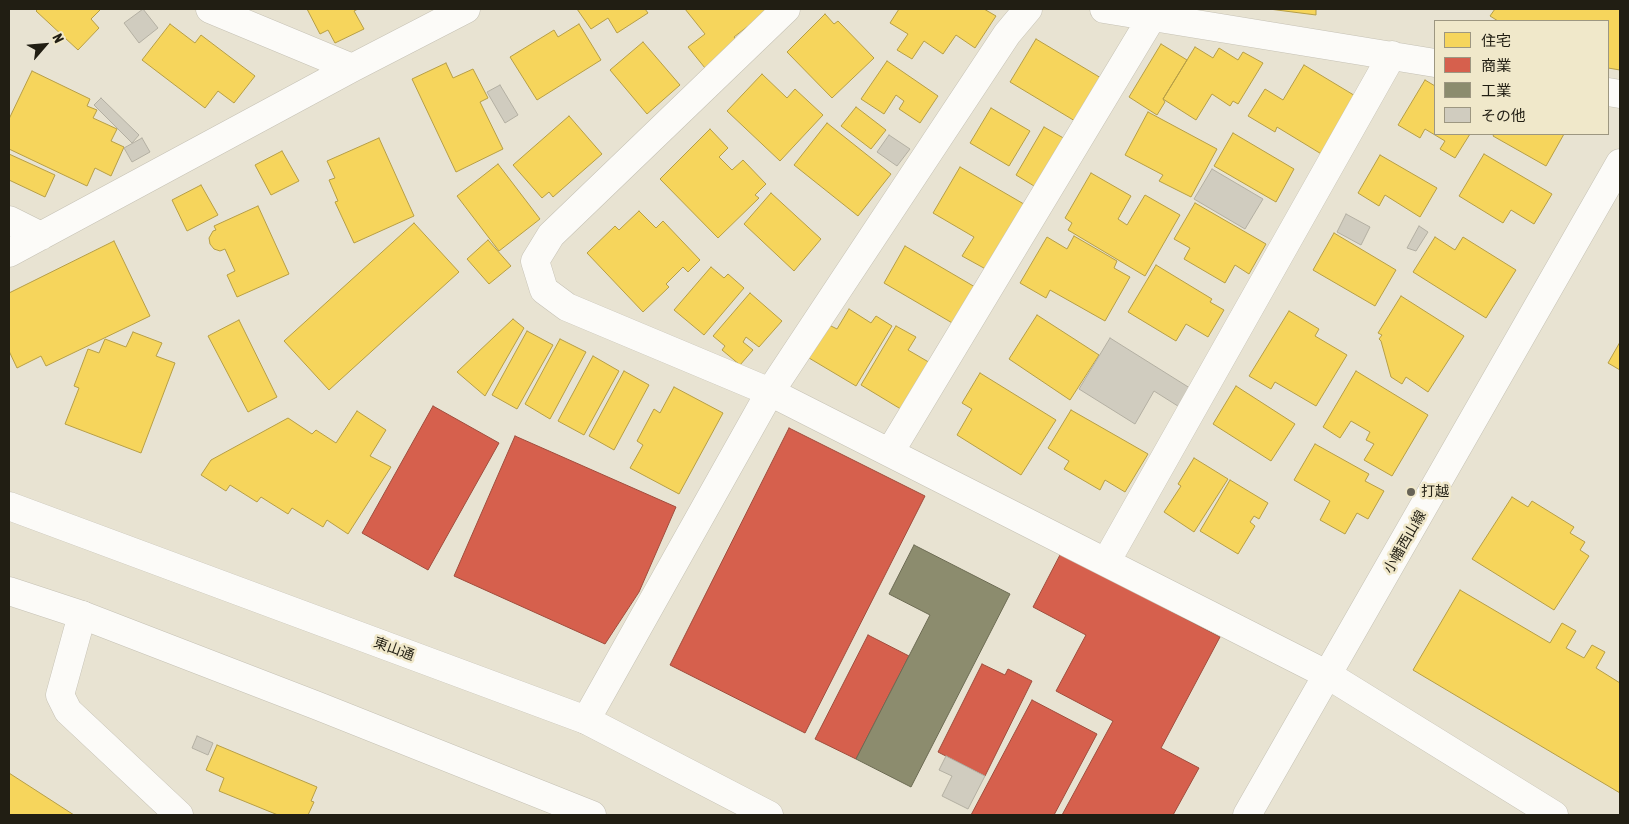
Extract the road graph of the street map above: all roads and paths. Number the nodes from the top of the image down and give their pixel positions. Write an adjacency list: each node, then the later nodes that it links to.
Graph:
1 (210, 9): 9 (street)
2 (466, 9): 9 (street)
3 (786, 9): 14 (street)
4 (1028, 9): 14 (street)
5 (1104, 9): 6 (street)
6 (1152, 17): 7 (street); 15 (street)
7 (1392, 55): 8 (street); 17 (street)
8 (1434, 63)
9 (352, 68): 12 (street)
10 (1620, 164): 20 (street, 小幡西山線)
11 (9, 220): 12 (street)
12 (41, 236): 13 (street)
13 (9, 253)
14 (770, 392): 15 (street); 21 (street)
15 (890, 452): 17 (street)
16 (9, 506): 21 (street, 東山通)
17 (1106, 562): 20 (street)
18 (9, 591): 19 (street)
19 (82, 615): 22 (street); 23 (street)
20 (1328, 675): 25 (street, 小幡西山線); 26 (street)
21 (586, 720): 24 (street, 東山通)
22 (179, 815)
23 (592, 815)
24 (769, 815)
25 (1248, 815)
26 (1554, 815)

